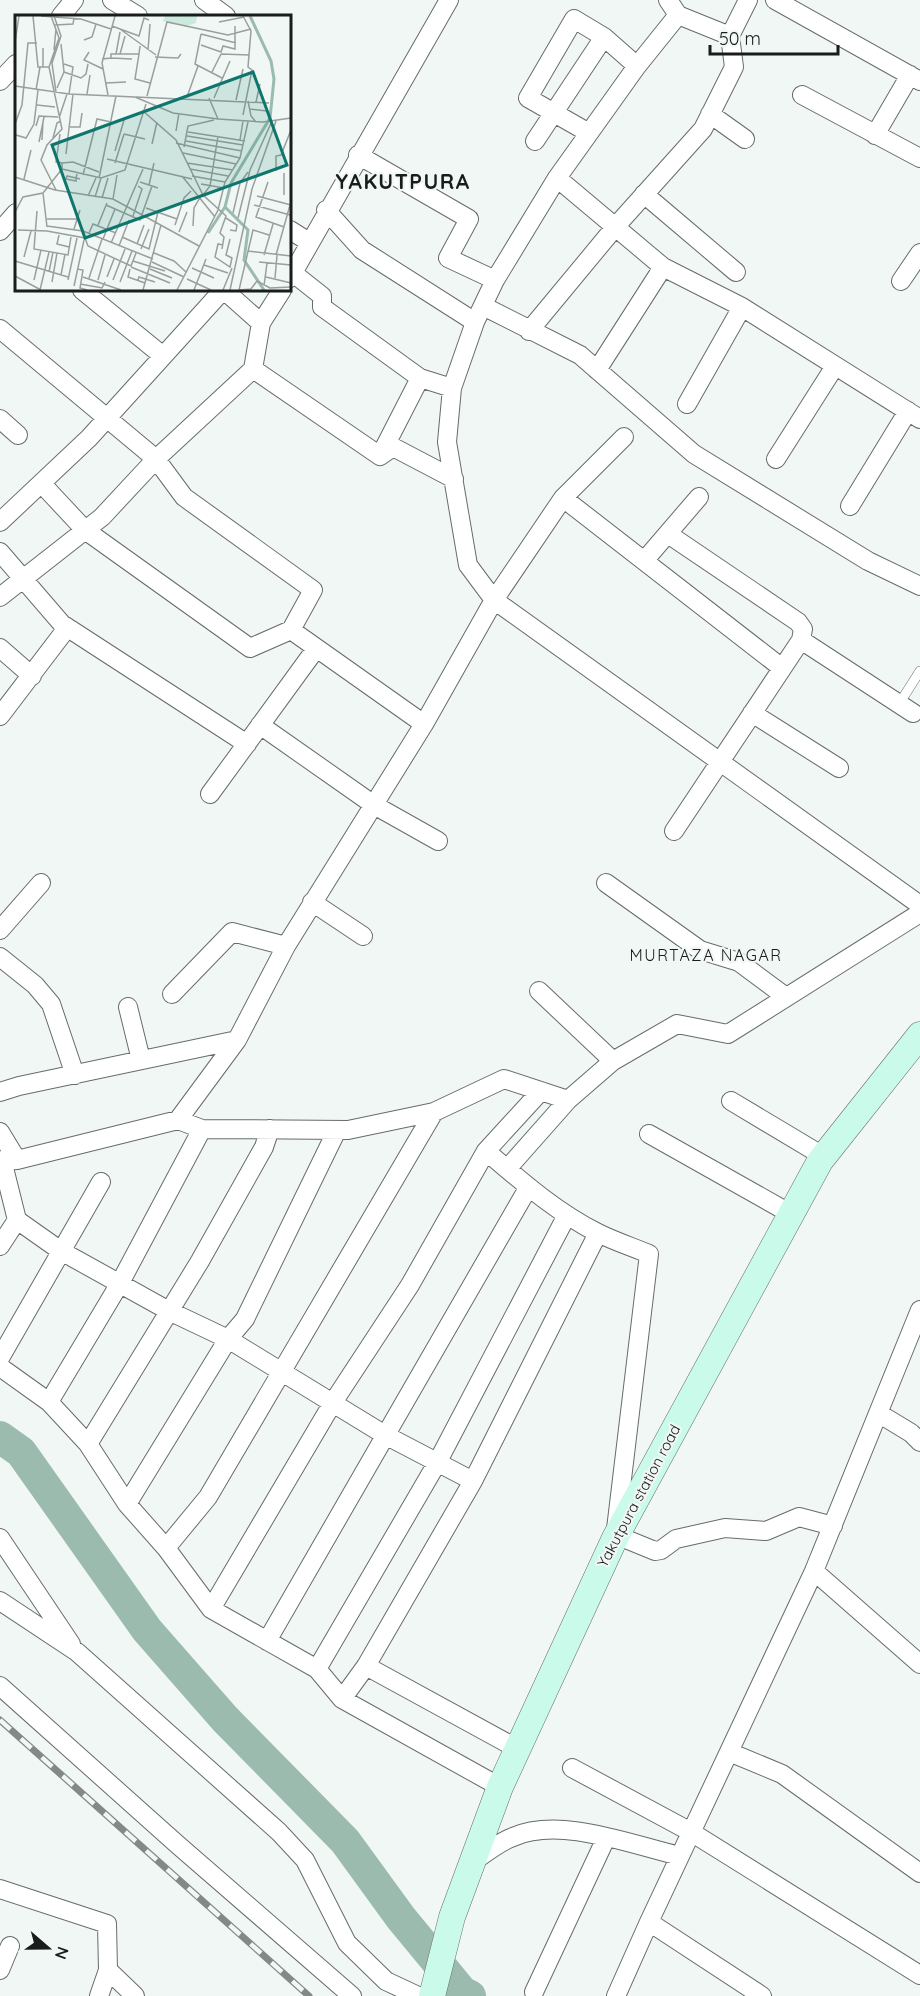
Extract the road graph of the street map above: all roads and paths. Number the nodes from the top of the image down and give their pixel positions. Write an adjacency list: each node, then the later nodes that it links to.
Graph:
1 (75, 0): 8 (street)
2 (112, 0): 9 (street)
3 (204, 0): 10 (street)
4 (449, 0): 24 (street)
5 (748, 0): 11 (street)
6 (775, 0): 15 (street)
7 (673, 8): 11 (street); 14 (street)
8 (62, 15)
9 (136, 15)
10 (225, 15)
11 (730, 36): 19 (street)
12 (604, 37): 14 (street); 18 (street); 18 (street)
13 (15, 65): 16 (street)
14 (637, 66): 20 (street)
15 (915, 78): 21 (street)
16 (0, 80)
17 (802, 95): 21 (street)
18 (554, 112): 20 (street); 23 (street)
19 (710, 114): 22 (street); 27 (street)
20 (589, 133): 26 (street)
21 (875, 135): 25 (street)
22 (745, 139)
23 (535, 141)
24 (358, 155): 28 (street); 36 (street)
25 (920, 158)
26 (558, 178): 29 (street); 36 (street)
27 (644, 194): 29 (street); 34 (street)
28 (326, 210): 31 (street); 43 (street)
29 (616, 226): 33 (street); 46 (street)
30 (291, 231): 31 (street)
31 (309, 242): 35 (street)
32 (920, 253): 37 (street)
33 (663, 267): 42 (street); 50 (street)
34 (736, 272)
35 (291, 276): 51 (street)
36 (495, 280): 43 (street)
37 (901, 281)
38 (83, 291): 47 (street)
39 (222, 291): 47 (street)
40 (224, 291): 44 (street)
41 (281, 291): 44 (street)
42 (742, 307): 48 (street); 53 (street)
43 (479, 314): 46 (street); 52 (street)
44 (261, 323): 49 (street)
45 (0, 329): 56 (street)
46 (529, 331): 50 (street)
47 (163, 356): 56 (street)
48 (835, 366): 54 (street); 61 (street)
49 (254, 369): 59 (street); 60 (street)
50 (597, 370): 73 (street)
51 (420, 378): 52 (street); 59 (street)
52 (452, 388): 62 (street)
53 (687, 404)
54 (914, 415): 66 (street)
55 (0, 419): 57 (street)
56 (106, 419): 60 (street); 63 (street)
57 (18, 435)
58 (624, 437): 64 (street)
59 (380, 456): 62 (street)
60 (156, 459): 68 (street); 77 (street)
61 (776, 459)
62 (454, 479): 75 (street)
63 (42, 484): 67 (street); 68 (street)
64 (563, 498): 71 (street); 75 (street)
65 (699, 498): 69 (street)
66 (850, 506)
67 (0, 522)
68 (85, 530): 72 (street); 77 (street)
69 (668, 534): 71 (street); 78 (street)
70 (0, 552): 72 (street)
71 (644, 561): 81 (street)
72 (22, 578): 74 (street); 76 (street)
73 (920, 586)
74 (0, 597)
75 (494, 600): 87 (street); 90 (street)
76 (68, 628): 83 (street); 89 (street)
77 (291, 630): 80 (street)
78 (801, 640): 81 (street); 84 (street)
79 (0, 648): 83 (street)
80 (315, 650): 87 (street); 88 (street)
81 (782, 668): 85 (street)
82 (920, 671): 84 (lane)
83 (32, 676): 86 (street)
84 (906, 709)
85 (752, 713): 90 (street); 91 (street)
86 (0, 716)
87 (424, 723): 93 (street)
88 (260, 725): 89 (street); 93 (street)
89 (247, 744): 92 (street)
90 (719, 762): 94 (street); 99 (street)
91 (839, 768)
92 (210, 794)
93 (374, 805): 95 (street); 98 (street)
94 (674, 831)
95 (438, 841)
96 (41, 883): 101 (street)
97 (606, 883): 107 (street)
98 (312, 902): 102 (street); 103 (street)
99 (920, 905)
100 (920, 913): 107 (street)
101 (0, 930)
102 (363, 936)
103 (286, 946): 106 (street); 110 (street)
104 (0, 957): 113 (street)
105 (539, 991): 112 (street)
106 (172, 994)
107 (786, 997): 112 (street)
108 (128, 1007): 111 (street)
109 (920, 1035): 126 (street, Yakutpura station road)
110 (237, 1040): 111 (street); 119 (street)
111 (141, 1060): 113 (street)
112 (613, 1061): 116 (street)
113 (75, 1075): 115 (street)
114 (541, 1091): 116 (street); 118 (street); 125 (street)
115 (0, 1092)
116 (568, 1100): 128 (street)
117 (730, 1101): 126 (street)
118 (434, 1112): 122 (street); 144 (street)
119 (178, 1120): 120 (street); 127 (street)
120 (202, 1129): 121 (street); 137 (street)
121 (270, 1129): 122 (street); 139 (street)
122 (337, 1130): 141 (street)
123 (0, 1132): 127 (street)
124 (650, 1134): 131 (street)
125 (486, 1151): 128 (street); 146 (street)
126 (824, 1156): 131 (street, Yakutpura station road)
127 (6, 1160): 133 (street)
128 (507, 1169): 130 (street)
129 (101, 1182): 136 (street)
130 (528, 1188): 132 (street); 148 (street)
131 (791, 1214): 155 (street, Yakutpura station road)
132 (567, 1215): 134 (street); 151 (street)
133 (17, 1220): 135 (street); 136 (street)
134 (598, 1233): 152 (street); 155 (street)
135 (0, 1246)
136 (61, 1251): 137 (street); 142 (street)
137 (120, 1283): 139 (street); 145 (street)
138 (920, 1310): 140 (street)
139 (169, 1311): 141 (street); 150 (street)
140 (915, 1337): 147 (street)
141 (228, 1339): 144 (street); 153 (street)
142 (0, 1358)
143 (0, 1367): 145 (street)
144 (282, 1370): 146 (street); 157 (street)
145 (49, 1402): 150 (street)
146 (332, 1404): 148 (street); 160 (street)
147 (878, 1413): 149 (street); 154 (street)
148 (385, 1435): 151 (street); 161 (street)
149 (920, 1442)
150 (88, 1444): 153 (street)
151 (437, 1463): 152 (street); 165 (street)
152 (473, 1481): 164 (street)
153 (127, 1504): 157 (street)
154 (832, 1526): 155 (street); 158 (street)
155 (616, 1537): 168 (street, Yakutpura station road)
156 (0, 1538): 162 (street)
157 (166, 1548): 160 (street)
158 (814, 1571): 163 (street); 169 (street)
159 (0, 1601): 162 (street)
160 (212, 1609): 161 (street)
161 (267, 1641): 165 (street)
162 (77, 1652): 187 (street)
163 (920, 1664)
164 (366, 1666): 167 (street); 168 (street)
165 (317, 1669): 167 (street)
166 (0, 1686): 186 (street)
167 (342, 1699): 171 (street)
168 (518, 1749): 171 (street, Yakutpura station road)
169 (729, 1752): 172 (street); 176 (street)
170 (572, 1768): 172 (street)
171 (500, 1787): 175 (street, Yakutpura station road)
172 (691, 1832): 174 (street); 182 (street)
173 (606, 1838): 174 (street); 175 (street); 183 (street)
174 (680, 1856): 178 (street)
175 (474, 1861): 188 (street, Yakutpura station road)
176 (920, 1873)
177 (0, 1889): 181 (street)
178 (648, 1922): 189 (street); 190 (street)
179 (10, 1946): 180 (street)
180 (0, 1970)
181 (108, 1970): 184 (street); 185 (street)
182 (920, 1975)
183 (534, 1992)
184 (99, 1996)
185 (135, 1996)
186 (352, 1996)
187 (418, 1996)
188 (432, 1996)
189 (616, 1996)
190 (762, 1996)

